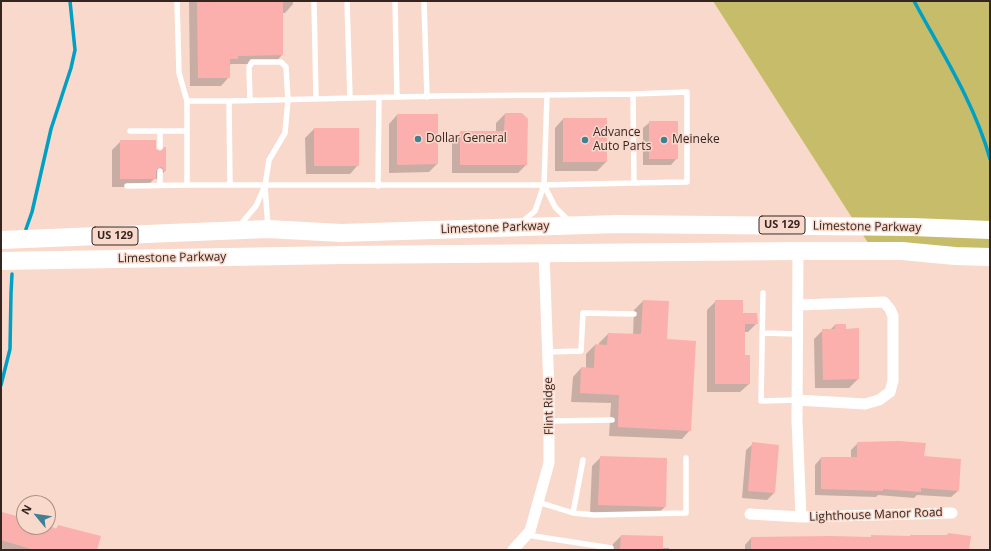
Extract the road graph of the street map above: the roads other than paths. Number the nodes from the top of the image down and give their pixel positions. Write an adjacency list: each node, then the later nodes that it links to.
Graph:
1 (177, 1): 15 (lane)
2 (314, 1): 12 (lane)
3 (347, 1): 10 (lane)
4 (395, 1): 8 (lane)
5 (424, 1): 9 (lane)
6 (633, 94): 7 (lane); 22 (lane); 22 (lane)
7 (547, 96): 9 (lane); 26 (lane)
8 (397, 97): 9 (lane); 11 (lane)
9 (427, 97)
10 (350, 98): 11 (lane); 12 (lane)
11 (379, 98): 29 (lane)
12 (316, 99): 14 (lane)
13 (250, 100): 14 (lane); 14 (lane); 16 (lane)
14 (288, 100): 28 (lane)
15 (187, 101): 16 (lane); 19 (lane)
16 (229, 101): 23 (lane)
17 (130, 131): 18 (lane)
18 (160, 131): 19 (lane); 20 (lane)
19 (186, 131): 25 (lane)
20 (160, 147)
21 (160, 171): 24 (lane)
22 (634, 183): 26 (lane)
23 (230, 184): 25 (lane); 28 (lane)
24 (160, 185): 25 (lane); 27 (lane)
25 (187, 185)
26 (544, 185): 29 (lane); 30 (lane); 32 (lane)
27 (128, 186)
28 (265, 186): 29 (lane); 33 (lane); 35 (lane)
29 (378, 186)
30 (574, 225): 31 (main road, Limestone Parkway / US 129); 32 (main road, Limestone Parkway / US 129)
31 (798, 225): 34 (main road, Limestone Parkway / US 129); 37 (main road)
32 (516, 227): 33 (main road, Limestone Parkway / US 129)
33 (268, 229): 35 (main road, Limestone Parkway / US 129); 39 (main road)
34 (990, 230)
35 (228, 231): 36 (main road, Limestone Parkway / US 129)
36 (1, 240)
37 (798, 251): 38 (main road, Limestone Parkway / US 129); 40 (main road, Limestone Parkway / US 129); 43 (street, Lighthouse Manor Road)
38 (544, 253): 39 (main road, Limestone Parkway / US 129); 47 (street, Flint Ridge)
39 (268, 256): 41 (main road, Limestone Parkway / US 129)
40 (990, 256)
41 (1, 261)
42 (763, 293): 45 (lane)
43 (798, 305): 46 (street, Lighthouse Manor Road); 48 (street)
44 (634, 314): 47 (lane)
45 (762, 334): 46 (lane); 48 (lane)
46 (797, 334): 48 (street, Lighthouse Manor Road)
47 (547, 352): 50 (street, Flint Ridge)
48 (797, 400): 57 (street, Lighthouse Manor Road)
49 (612, 420): 50 (lane)
50 (549, 421): 53 (street, Flint Ridge)
51 (686, 458): 54 (lane)
52 (583, 460): 54 (lane)
53 (538, 502): 54 (lane); 58 (street, Flint Ridge)
54 (574, 513)
55 (952, 513): 57 (street, Lighthouse Manor Road)
56 (750, 514): 57 (street, Lighthouse Manor Road)
57 (801, 517)
58 (527, 534): 59 (lane); 60 (street, Flint Ridge)
59 (611, 548)
60 (513, 550)

